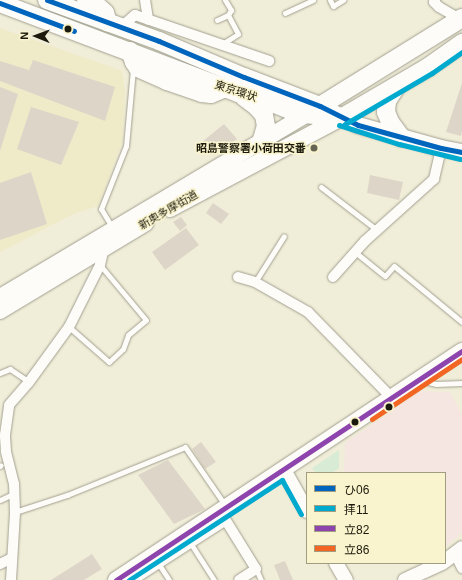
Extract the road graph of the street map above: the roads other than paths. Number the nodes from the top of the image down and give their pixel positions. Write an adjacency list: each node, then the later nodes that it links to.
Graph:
1 (47, 0): 15 (highway, 東京環状)
2 (86, 0): 15 (highway)
3 (144, 0): 13 (street)
4 (225, 0): 11 (lane)
5 (313, 0): 10 (lane)
6 (330, 0): 7 (lane)
7 (343, 0)
8 (434, 1): 12 (street)
9 (0, 3): 18 (highway, 東京環状)
10 (285, 13)
11 (228, 15): 14 (lane); 17 (lane)
12 (461, 19): 22 (highway)
13 (148, 20): 15 (street); 17 (street)
14 (217, 20)
15 (114, 25): 22 (highway, 東京環状)
16 (462, 43): 20 (highway)
17 (222, 44): 19 (street)
18 (132, 57): 21 (highway, 東京環状); 31 (lane)
19 (269, 61)
20 (396, 87): 23 (highway); 24 (highway)
21 (231, 90): 22 (highway, 東京環状); 25 (highway)
22 (313, 110): 23 (highway, 東京環状); 25 (main road, 新奥多摩街道)
23 (342, 118): 24 (main road); 31 (main road, 新奥多摩街道)
24 (401, 137): 26 (main road)
25 (261, 142): 31 (main road, 新奥多摩街道)
26 (442, 148): 27 (main road); 29 (street)
27 (462, 152)
28 (321, 186): 29 (lane)
29 (377, 230): 32 (street)
30 (284, 236): 36 (lane)
31 (106, 239): 33 (street); 37 (main road, 新奥多摩街道); 38 (main road, 新奥多摩街道)
32 (355, 252): 35 (street); 39 (lane)
33 (100, 265): 40 (street); 40 (lane)
34 (238, 277): 36 (street)
35 (333, 277)
36 (255, 282): 46 (street)
37 (0, 297)
38 (0, 310)
39 (462, 322)
40 (69, 327): 44 (street)
41 (462, 351): 43 (main road)
42 (0, 372): 44 (lane)
43 (417, 380): 45 (lane); 46 (main road)
44 (29, 382): 48 (street)
45 (462, 383)
46 (391, 397): 47 (main road)
47 (284, 470): 50 (street); 52 (main road)
48 (15, 493): 49 (lane); 51 (street)
49 (0, 500)
50 (306, 509)
51 (16, 512): 52 (lane); 55 (street)
52 (224, 514): 53 (lane); 61 (street); 63 (main road)
53 (191, 544): 59 (lane); 66 (lane)
54 (454, 554): 60 (street)
55 (12, 558): 56 (street); 62 (street)
56 (0, 564)
57 (337, 564): 69 (street)
58 (440, 564): 70 (street)
59 (160, 566): 64 (lane); 65 (lane)
60 (462, 568)
61 (256, 569): 67 (street); 68 (lane)
62 (11, 580)
63 (116, 580)
64 (136, 580)
65 (169, 580)
66 (214, 580)
67 (239, 580)
68 (261, 580)
69 (346, 580)
70 (405, 580)

